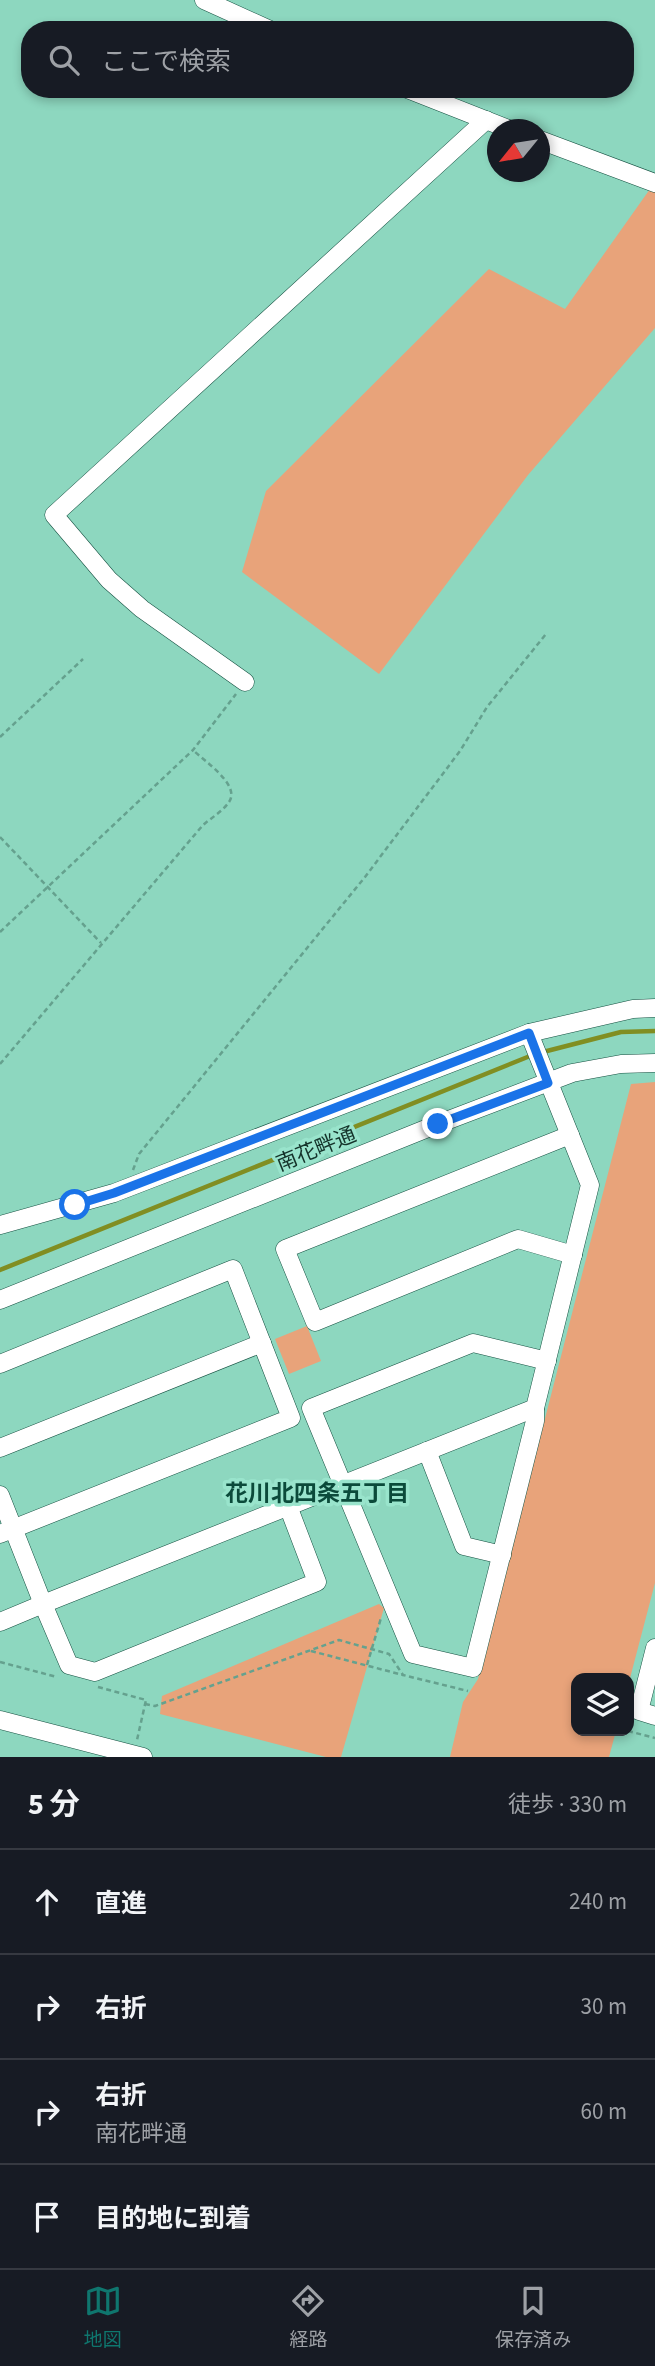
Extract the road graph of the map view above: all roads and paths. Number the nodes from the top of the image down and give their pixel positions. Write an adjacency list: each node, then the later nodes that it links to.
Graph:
1 (204, 0): 2 (street)
2 (250, 21)
3 (430, 98): 4 (street)
4 (486, 120): 9 (street)
5 (550, 144): 6 (street)
6 (655, 183)
7 (546, 634): 22 (path)
8 (83, 659): 10 (path)
9 (245, 682): 11 (path)
10 (0, 737)
11 (192, 750): 13 (path); 15 (path)
12 (0, 837): 13 (path)
13 (47, 888): 14 (path); 15 (path)
14 (0, 932)
15 (101, 943): 19 (path)
16 (655, 1008): 17 (street)
17 (531, 1040): 20 (street); 22 (street)
18 (655, 1063): 20 (street, 南花畔通)
19 (0, 1064)
20 (548, 1083): 21 (street); 25 (street, 南花畔通)
21 (570, 1135): 24 (street); 24 (street)
22 (125, 1189): 23 (street)
23 (0, 1225)
24 (573, 1255): 27 (street)
25 (0, 1300)
26 (262, 1343): 28 (street); 30 (street); 35 (street)
27 (547, 1361): 29 (street); 32 (street)
28 (0, 1364)
29 (536, 1408): 31 (street); 36 (street)
30 (0, 1448)
31 (428, 1451): 32 (street); 36 (street)
32 (343, 1485): 34 (street); 37 (street)
33 (0, 1495): 35 (street)
34 (288, 1506): 38 (street); 38 (street)
35 (7, 1531): 38 (street)
36 (502, 1555): 37 (street)
37 (387, 1593): 42 (path)
38 (43, 1604): 39 (street)
39 (0, 1622)
40 (655, 1648): 50 (street)
41 (309, 1650): 42 (path); 44 (path); 49 (path)
42 (372, 1650): 44 (path); 45 (path)
43 (0, 1662): 46 (path)
44 (367, 1665): 45 (path)
45 (403, 1675): 48 (path)
46 (66, 1679)
47 (93, 1686): 49 (path)
48 (468, 1691)
49 (145, 1703): 54 (path)
50 (655, 1716)
51 (0, 1720): 54 (street)
52 (634, 1733): 53 (path)
53 (655, 1738)
54 (128, 1753)

